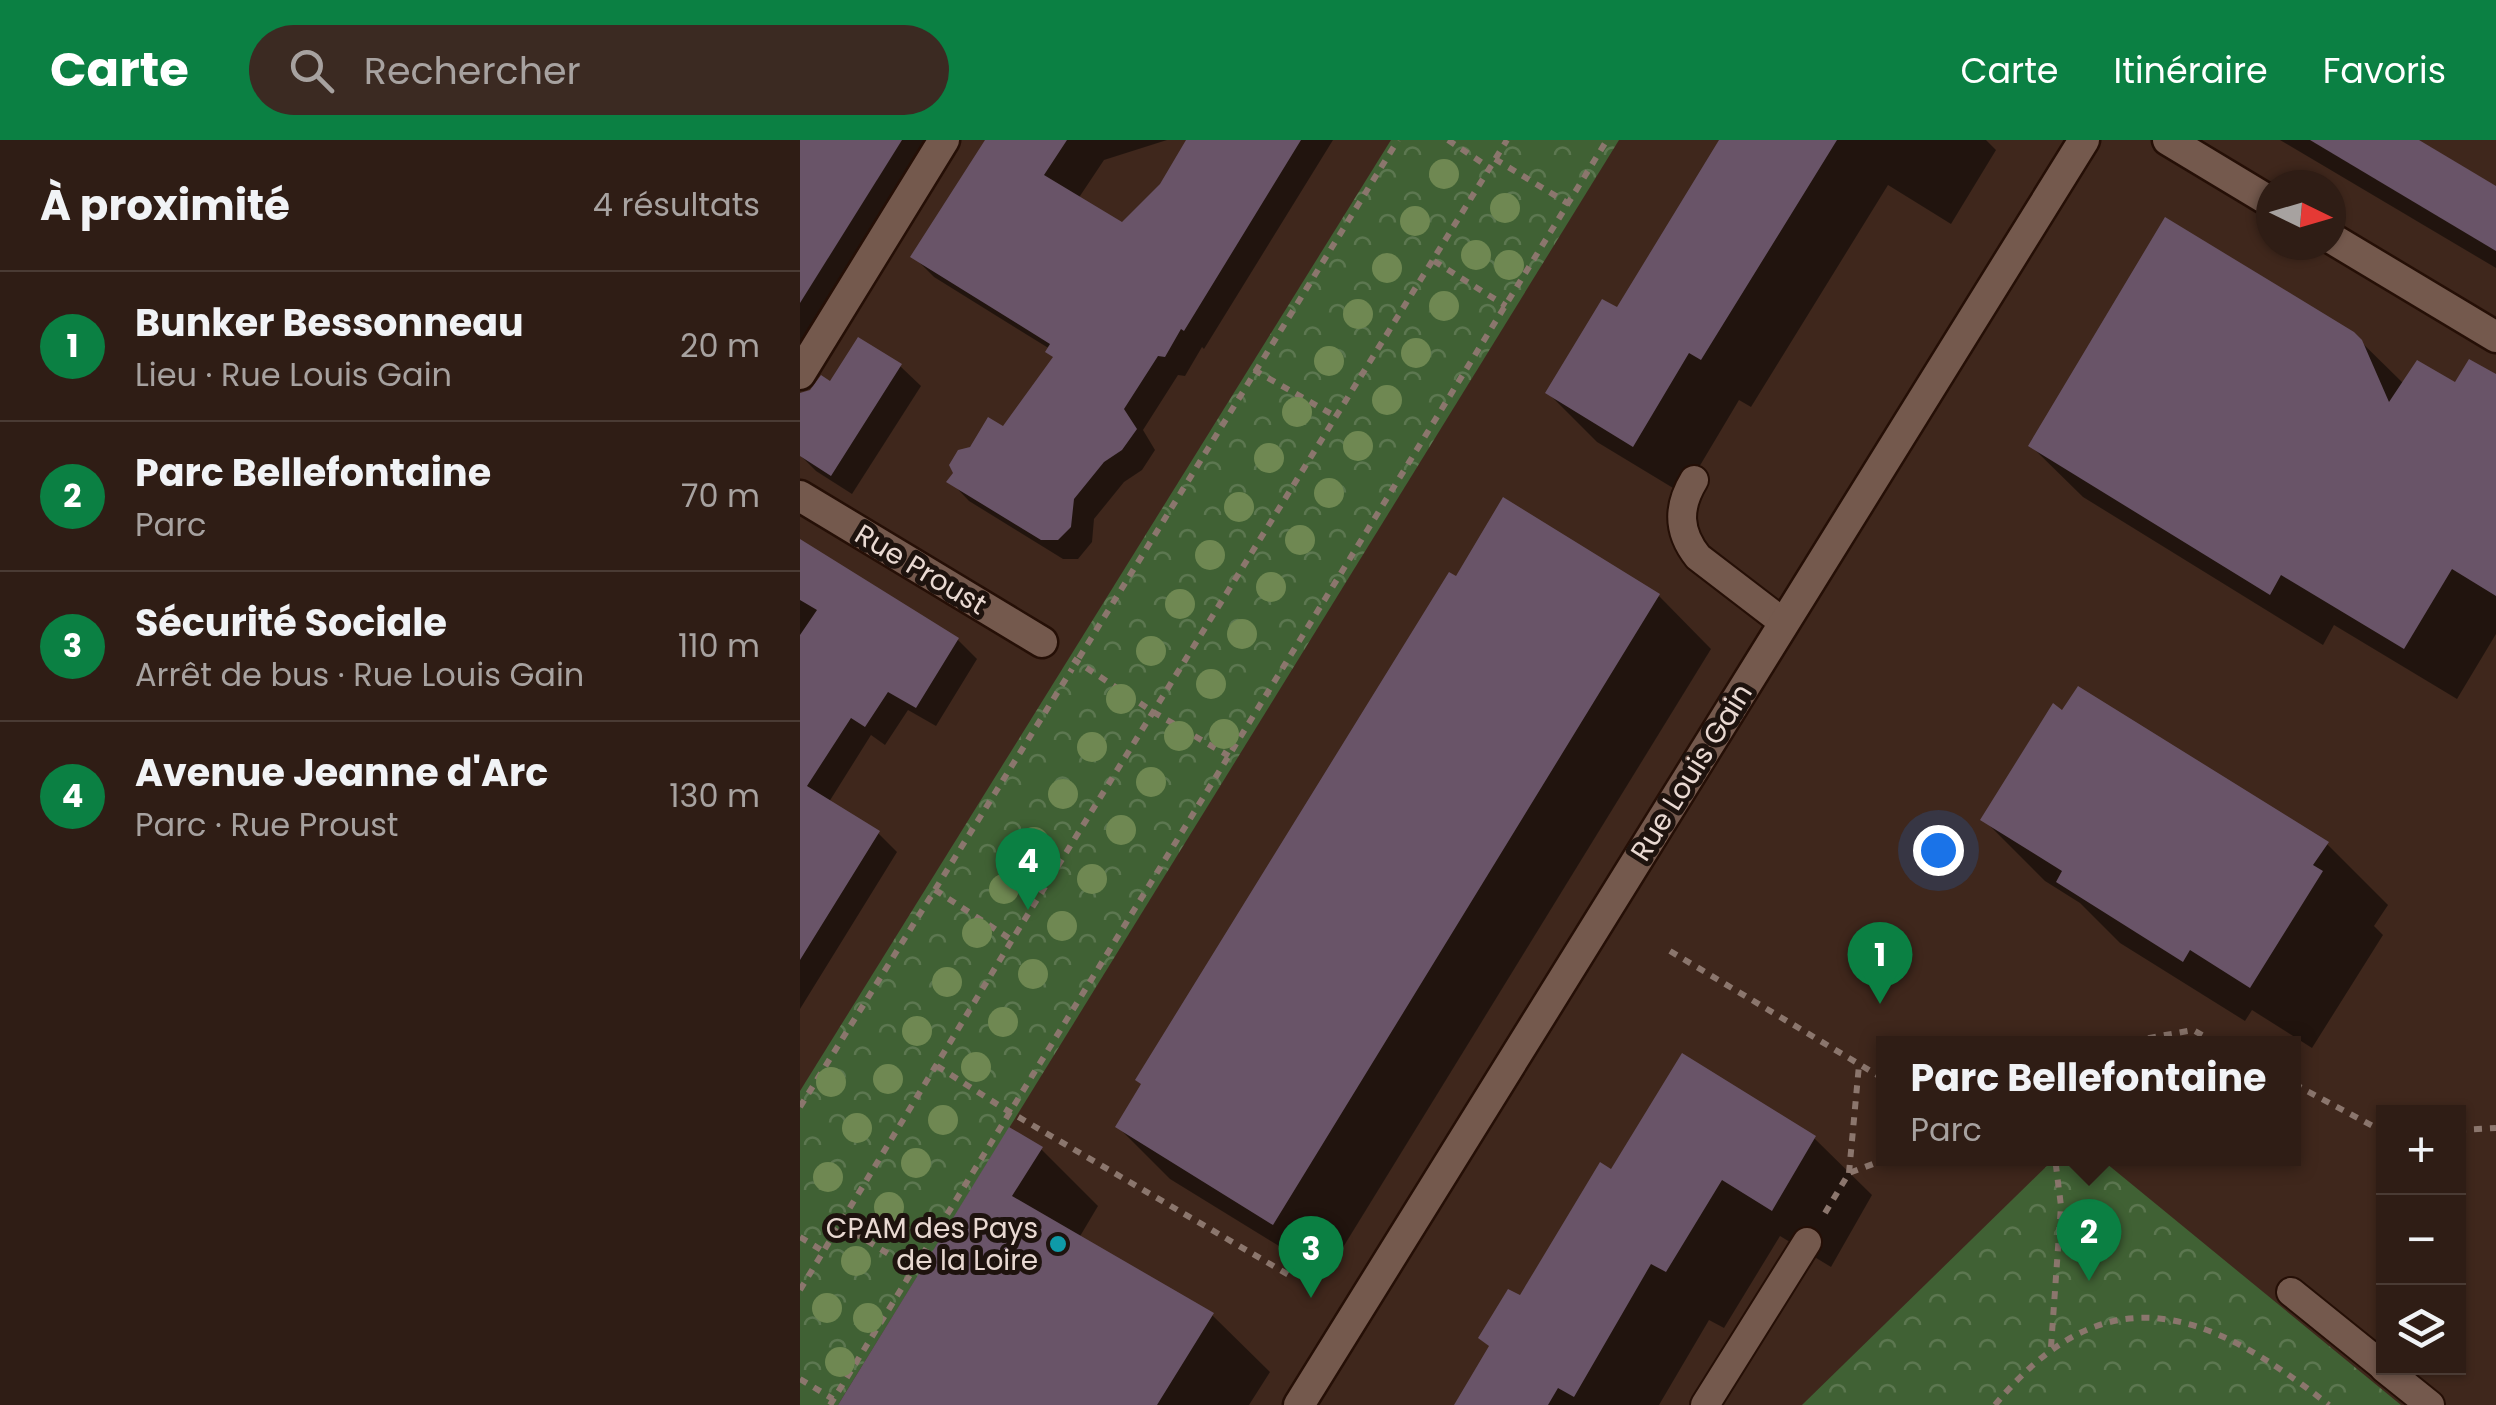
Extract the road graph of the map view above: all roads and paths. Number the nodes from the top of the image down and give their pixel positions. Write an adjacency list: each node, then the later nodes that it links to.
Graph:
1 (944, 140): 17 (street)
2 (1398, 140): 16 (path)
3 (1448, 140): 9 (path)
4 (1507, 140): 8 (path)
5 (1607, 140): 11 (path)
6 (2084, 140): 21 (street, Rue Louis Gain)
7 (2168, 140): 10 (street)
8 (1495, 158): 9 (path); 11 (path)
9 (1490, 168): 13 (path)
10 (2256, 193)
11 (1569, 204): 14 (path)
12 (2346, 247): 15 (street)
13 (1434, 260): 14 (path); 18 (path)
14 (1506, 306): 25 (path)
15 (2496, 337)
16 (1254, 370): 18 (path); 23 (path)
17 (800, 374)
18 (1335, 416): 24 (path)
19 (1694, 480): 21 (lane)
20 (800, 496): 22 (street, Rue Proust)
21 (1784, 623): 56 (street, Rue Louis Gain)
22 (1042, 642)
23 (1078, 661): 24 (path); 26 (path)
24 (1155, 712): 25 (path); 27 (path)
25 (1229, 756): 36 (path)
26 (935, 890): 27 (path); 35 (path)
27 (1012, 940): 32 (path)
28 (1670, 952): 31 (path)
29 (2160, 1036): 30 (path)
30 (2204, 1036)
31 (1860, 1064): 33 (path); 42 (path)
32 (938, 1066): 36 (path); 43 (path)
33 (1876, 1074)
34 (2301, 1088): 37 (path)
35 (800, 1107)
36 (1010, 1112): 47 (path); 48 (path)
37 (2376, 1128)
38 (2496, 1128): 39 (path)
39 (2466, 1130)
40 (1876, 1163): 42 (path)
41 (2056, 1166): 51 (path)
42 (1849, 1174): 45 (path)
43 (840, 1224): 46 (path); 47 (path)
44 (800, 1237): 46 (path)
45 (1807, 1242): 57 (lane)
46 (823, 1252): 49 (path)
47 (914, 1269): 55 (path)
48 (1294, 1278)
49 (800, 1290)
50 (2292, 1292): 52 (lane)
51 (2051, 1348): 58 (path); 59 (path)
52 (2376, 1360)
53 (2394, 1375): 60 (lane)
54 (800, 1379): 55 (path)
55 (832, 1402)
56 (1299, 1405)
57 (1705, 1405)
58 (1995, 1405)
59 (2329, 1405)
60 (2430, 1405)

